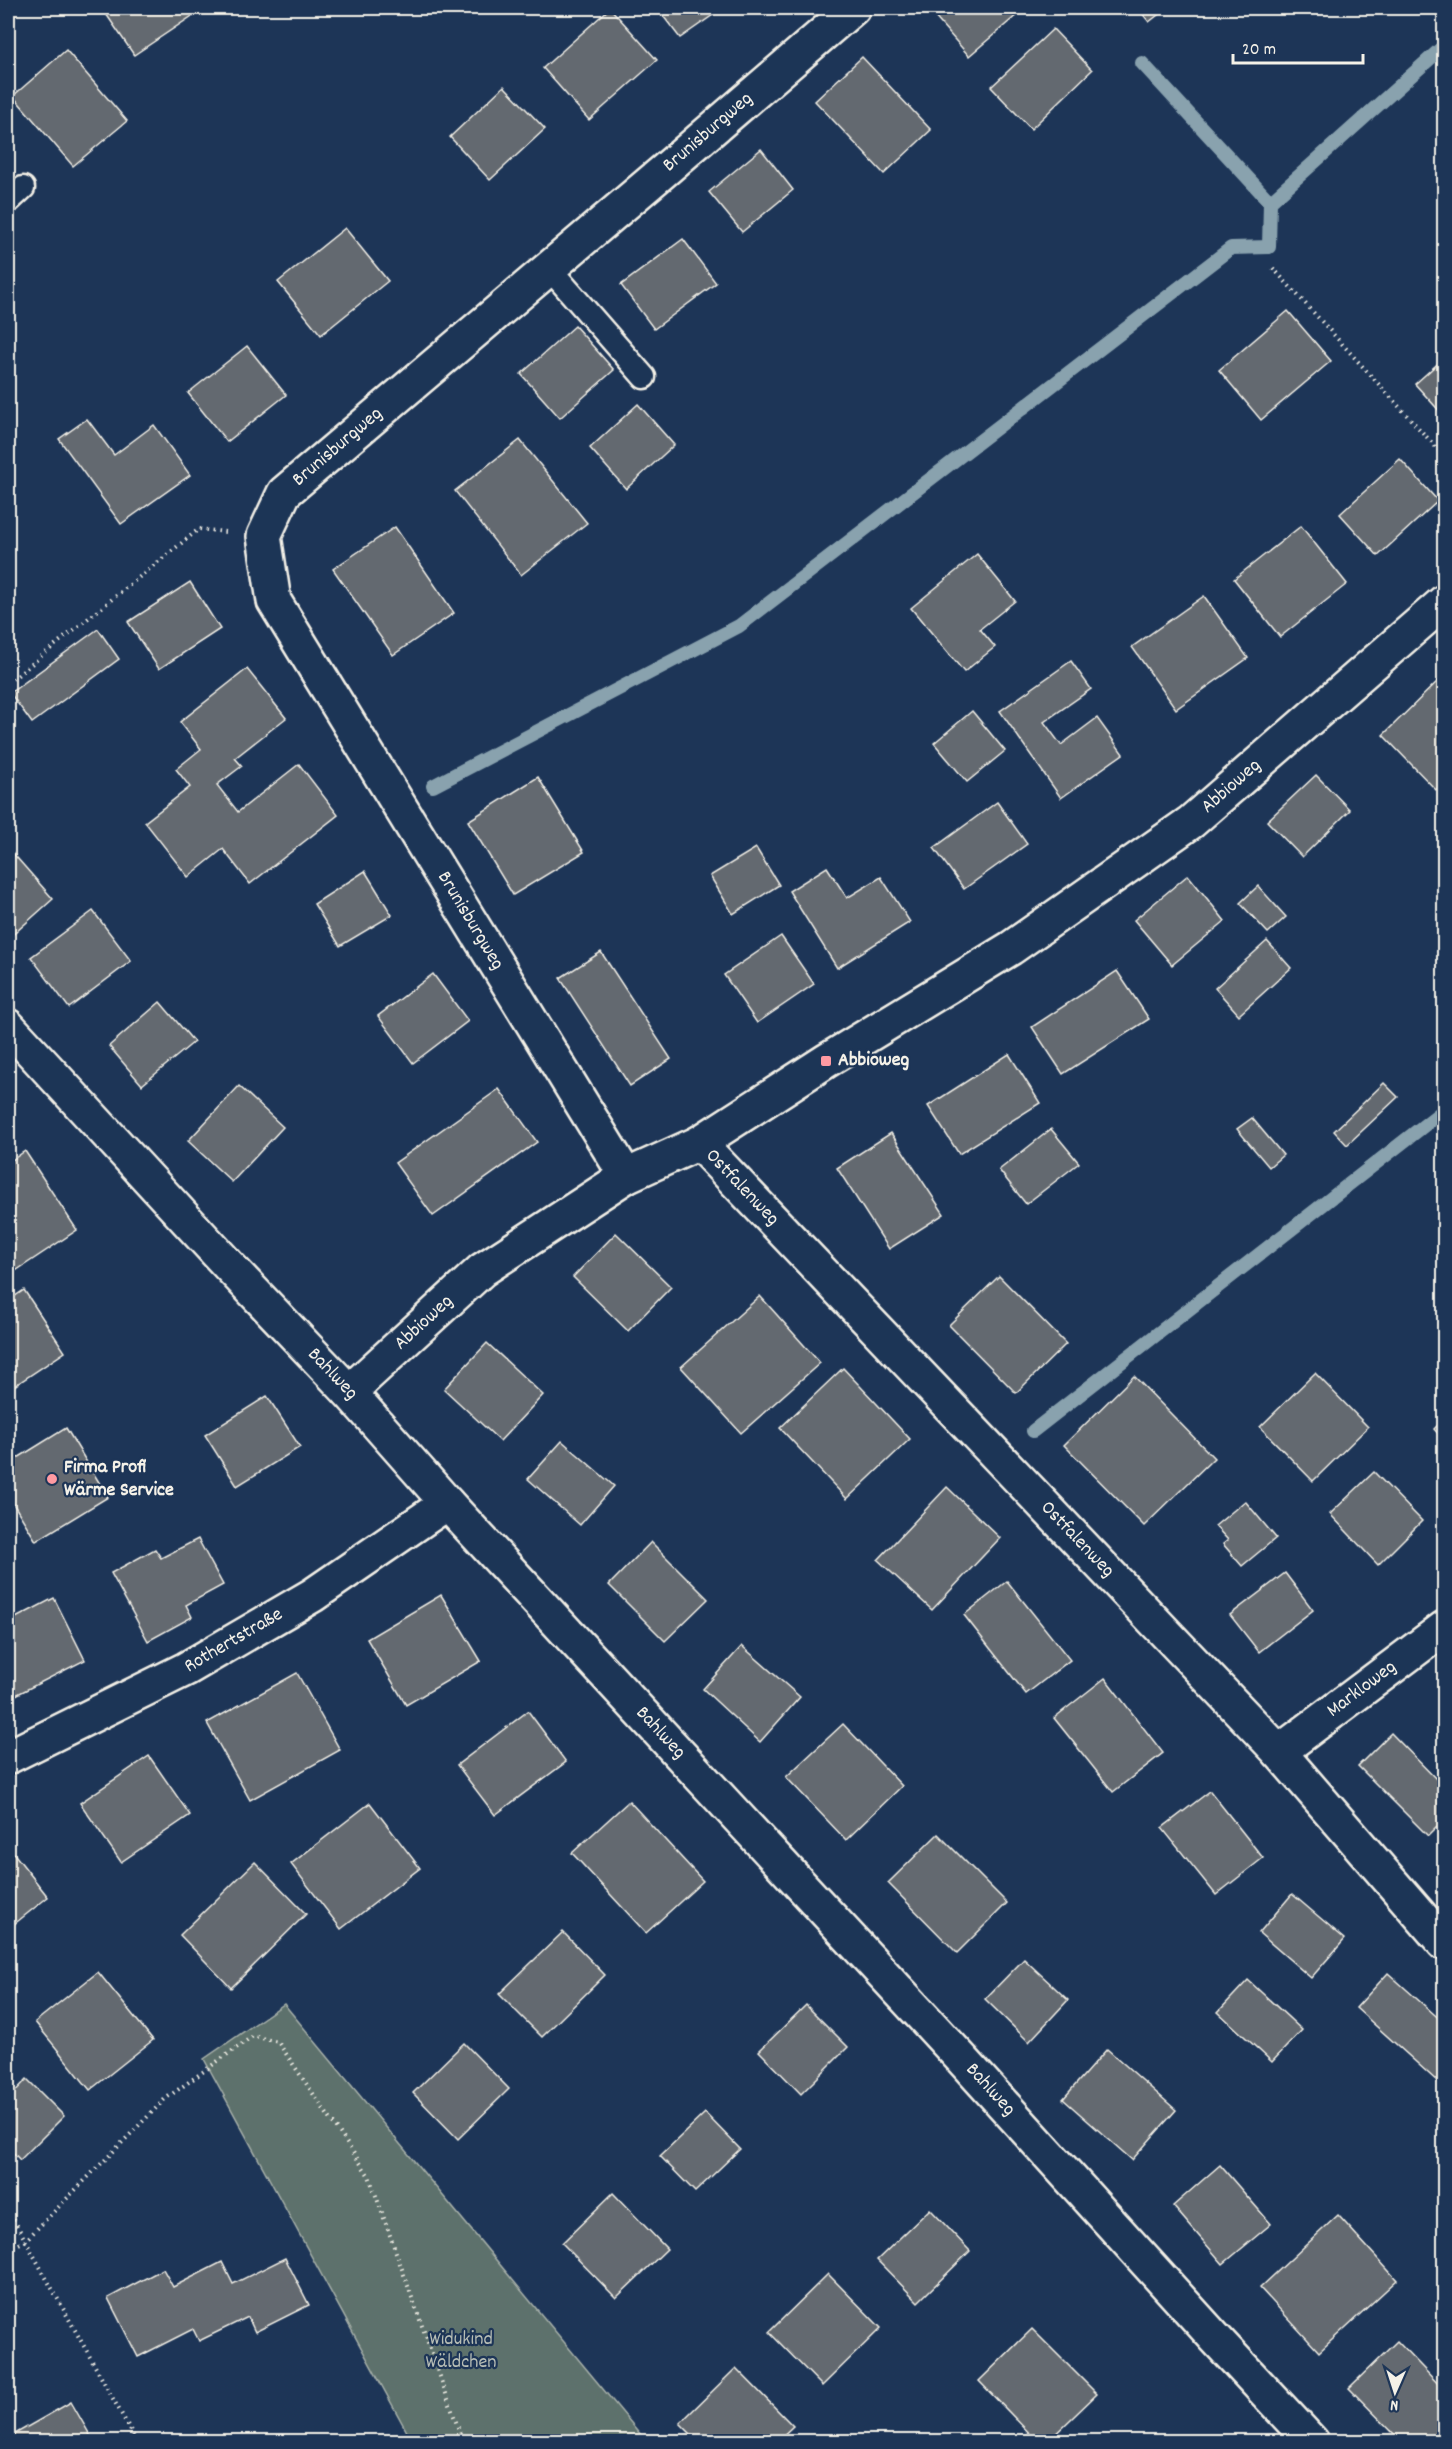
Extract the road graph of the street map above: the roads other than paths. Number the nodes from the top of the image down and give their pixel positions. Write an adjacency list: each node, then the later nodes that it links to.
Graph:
1 (853, 8): 2 (street, Brunisburgweg)
2 (549, 268): 3 (lane); 7 (street, Brunisburgweg)
3 (644, 377)
4 (1444, 602): 6 (street, Abbioweg)
5 (8, 1026): 8 (street, Bahlweg)
6 (699, 1143): 7 (street, Abbioweg); 11 (street, Ostfalenweg)
7 (626, 1176): 8 (street, Abbioweg)
8 (349, 1392): 9 (street, Bahlweg)
9 (447, 1503): 12 (street, Rothertstraße); 14 (street, Bahlweg)
10 (1444, 1628): 11 (street, Markloweg)
11 (1279, 1752): 13 (street, Ostfalenweg)
12 (8, 1757)
13 (1444, 1943)
14 (1312, 2442)

